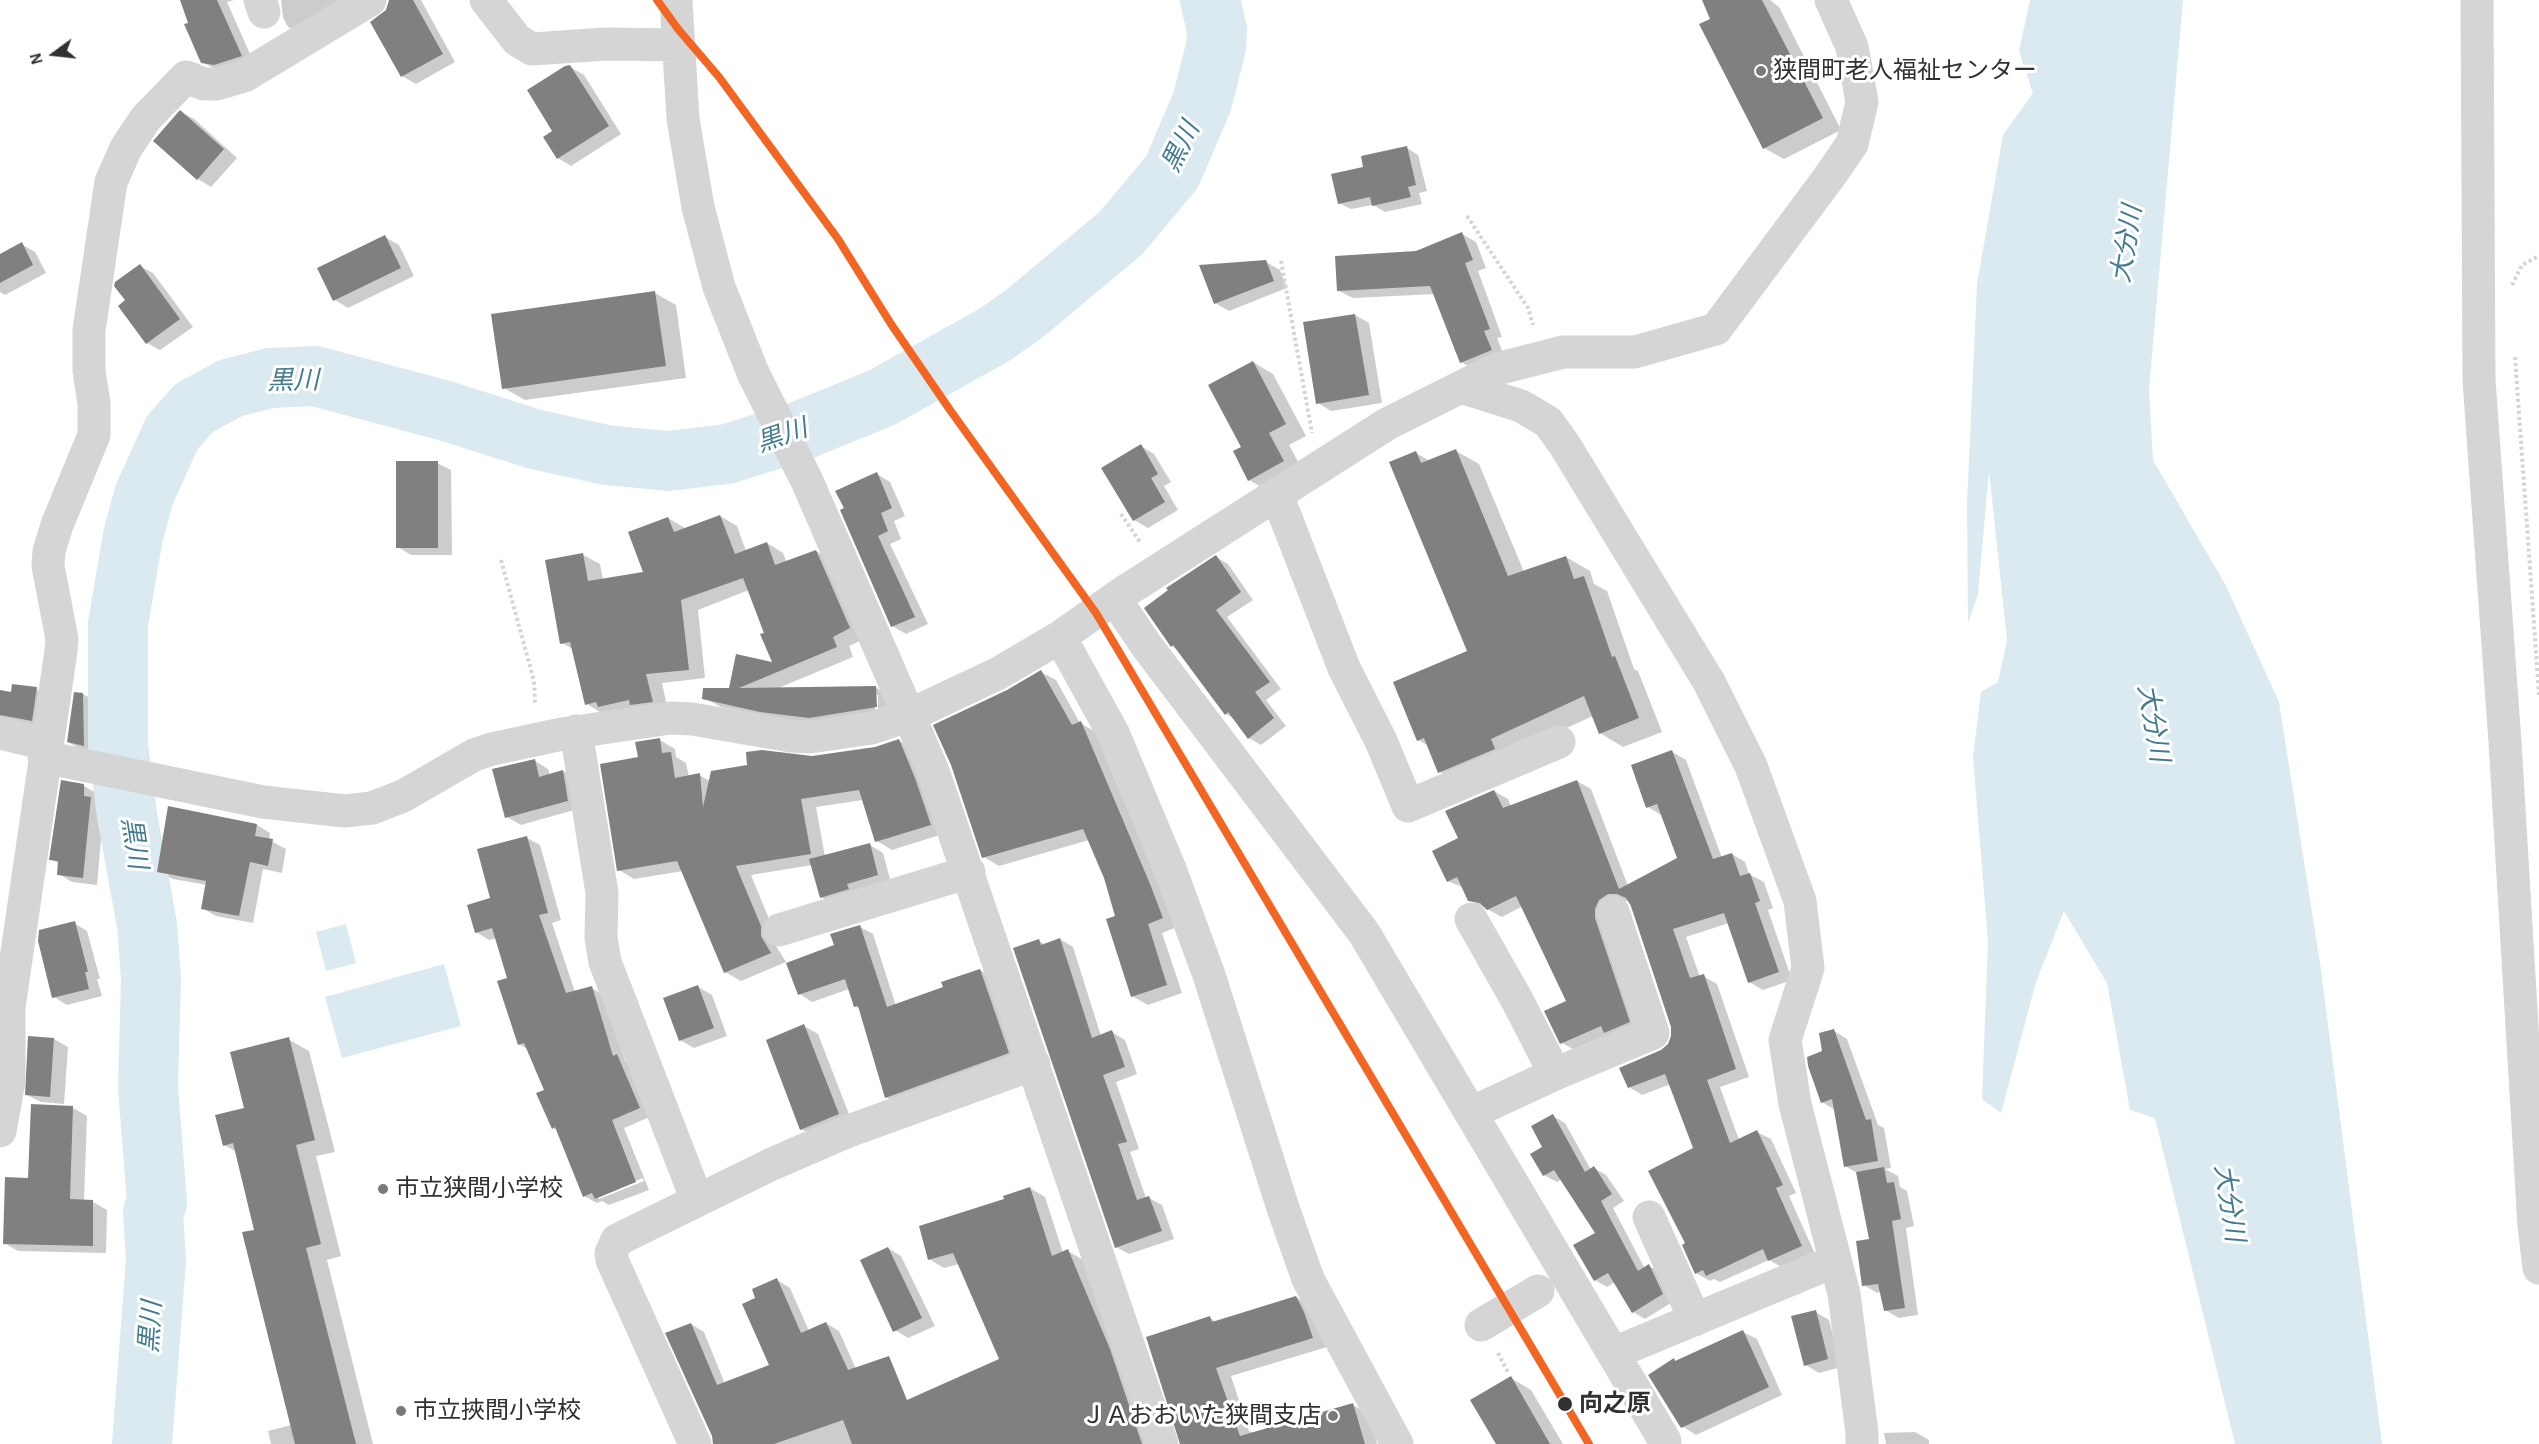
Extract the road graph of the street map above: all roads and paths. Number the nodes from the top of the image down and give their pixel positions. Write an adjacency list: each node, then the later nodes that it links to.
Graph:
1 (370, 0): 25 (street)
2 (486, 0): 6 (street)
3 (676, 0): 6 (street)
4 (1831, 0): 12 (street)
5 (2476, 0): 34 (street)
6 (679, 45): 20 (street)
7 (1467, 216): 12 (path)
8 (2539, 256): 10 (path)
9 (1281, 261): 14 (path)
10 (2510, 289)
11 (2514, 349): 19 (path)
12 (1543, 357): 13 (street)
13 (1461, 387): 14 (street); 37 (street)
14 (1318, 469): 15 (street)
15 (1277, 495): 17 (street); 24 (street)
16 (501, 560): 23 (path)
17 (1115, 599): 18 (street); 32 (street)
18 (1060, 637): 20 (street); 46 (street)
19 (2539, 695)
20 (910, 715): 21 (street); 26 (street)
21 (576, 731): 23 (street); 35 (street)
22 (0, 733): 25 (street)
23 (535, 739): 25 (street)
24 (1559, 742)
25 (48, 754): 33 (street)
26 (969, 872): 29 (street); 30 (street)
27 (1613, 912): 31 (street)
28 (1471, 919): 31 (street)
29 (778, 930)
30 (1034, 1064): 35 (street); 45 (street)
31 (1555, 1074): 32 (street)
32 (1472, 1113): 42 (street)
33 (0, 1131)
34 (2534, 1135): 38 (street)
35 (697, 1200): 44 (street)
36 (1649, 1217): 40 (street)
37 (1835, 1262): 40 (street); 47 (street)
38 (2539, 1269)
39 (1538, 1291): 41 (street)
40 (1695, 1320): 42 (street)
41 (1481, 1325)
42 (1614, 1353): 43 (street)
43 (1665, 1441)
44 (695, 1444)
45 (1162, 1444)
46 (1397, 1444)
47 (1862, 1444)

